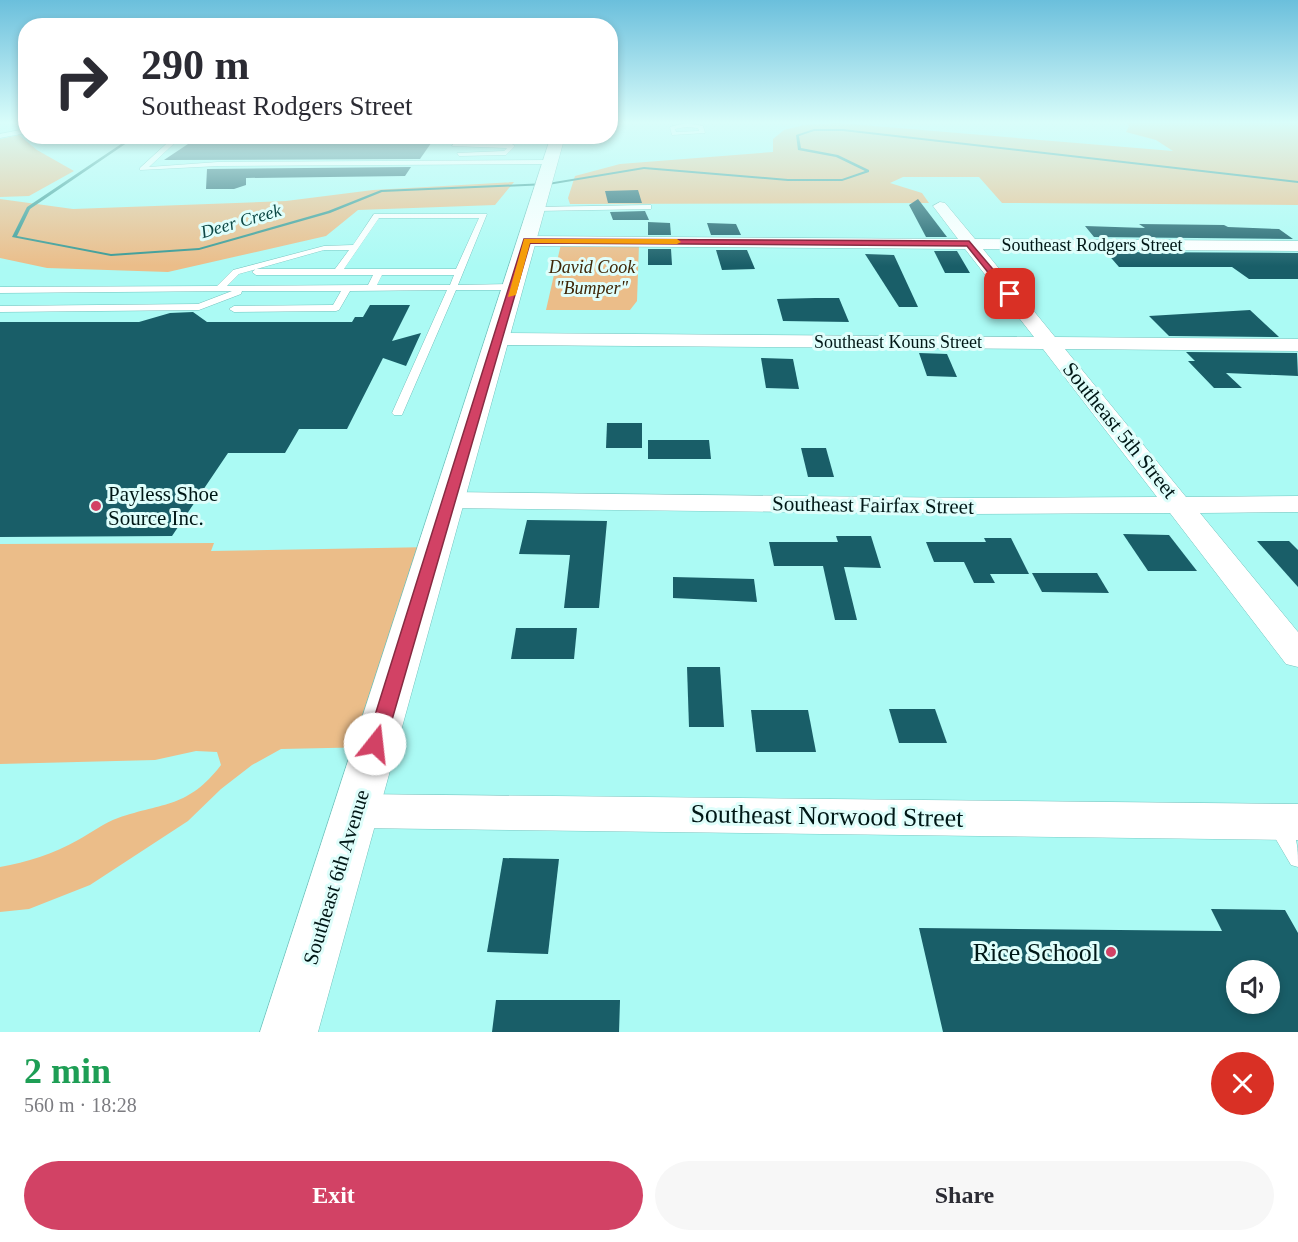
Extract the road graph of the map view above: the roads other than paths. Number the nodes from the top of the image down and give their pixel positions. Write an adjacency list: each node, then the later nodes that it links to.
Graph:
1 (463, 170): 3 (lane)
2 (548, 170): 3 (main road, Southeast 6th Avenue)
3 (540, 196): 5 (lane); 6 (street, Southeast Rodgers Street); 17 (main road, Southeast 6th Avenue)
4 (940, 206): 6 (street, Southeast 5th Street)
5 (648, 207)
6 (969, 244): 7 (street, Southeast Rodgers Street); 25 (street, Southeast 5th Street)
7 (1298, 246)
8 (355, 247): 9 (lane); 10 (lane); 12 (lane)
9 (236, 272): 10 (lane); 18 (lane)
10 (338, 272): 11 (lane)
11 (379, 272): 12 (lane); 15 (lane)
12 (461, 272): 16 (lane)
13 (251, 287): 14 (lane); 18 (lane); 21 (lane)
14 (348, 287): 15 (lane); 23 (lane)
15 (372, 287): 16 (lane)
16 (453, 287): 17 (lane); 27 (lane)
17 (513, 287): 24 (main road, Southeast 6th Avenue)
18 (219, 289): 20 (lane)
19 (0, 290): 20 (lane)
20 (117, 290): 21 (lane)
21 (96, 308): 22 (lane)
22 (0, 309)
23 (234, 309)
24 (497, 339): 25 (street, Southeast Kouns Street); 28 (main road, Southeast 6th Avenue)
25 (1050, 343): 26 (street, Southeast Kouns Street); 29 (street, Southeast 5th Street)
26 (1298, 345)
27 (398, 413)
28 (447, 500): 29 (street, Southeast Fairfax Street); 32 (main road, Southeast 6th Avenue)
29 (1179, 503): 30 (street, Southeast Fairfax Street); 31 (street, Southeast 5th Street)
30 (1298, 504)
31 (1298, 656)
32 (356, 811): 33 (street, Southeast Norwood Street); 35 (main road, Southeast 6th Avenue)
33 (1287, 822): 34 (lane)
34 (1298, 858)
35 (289, 1032)

